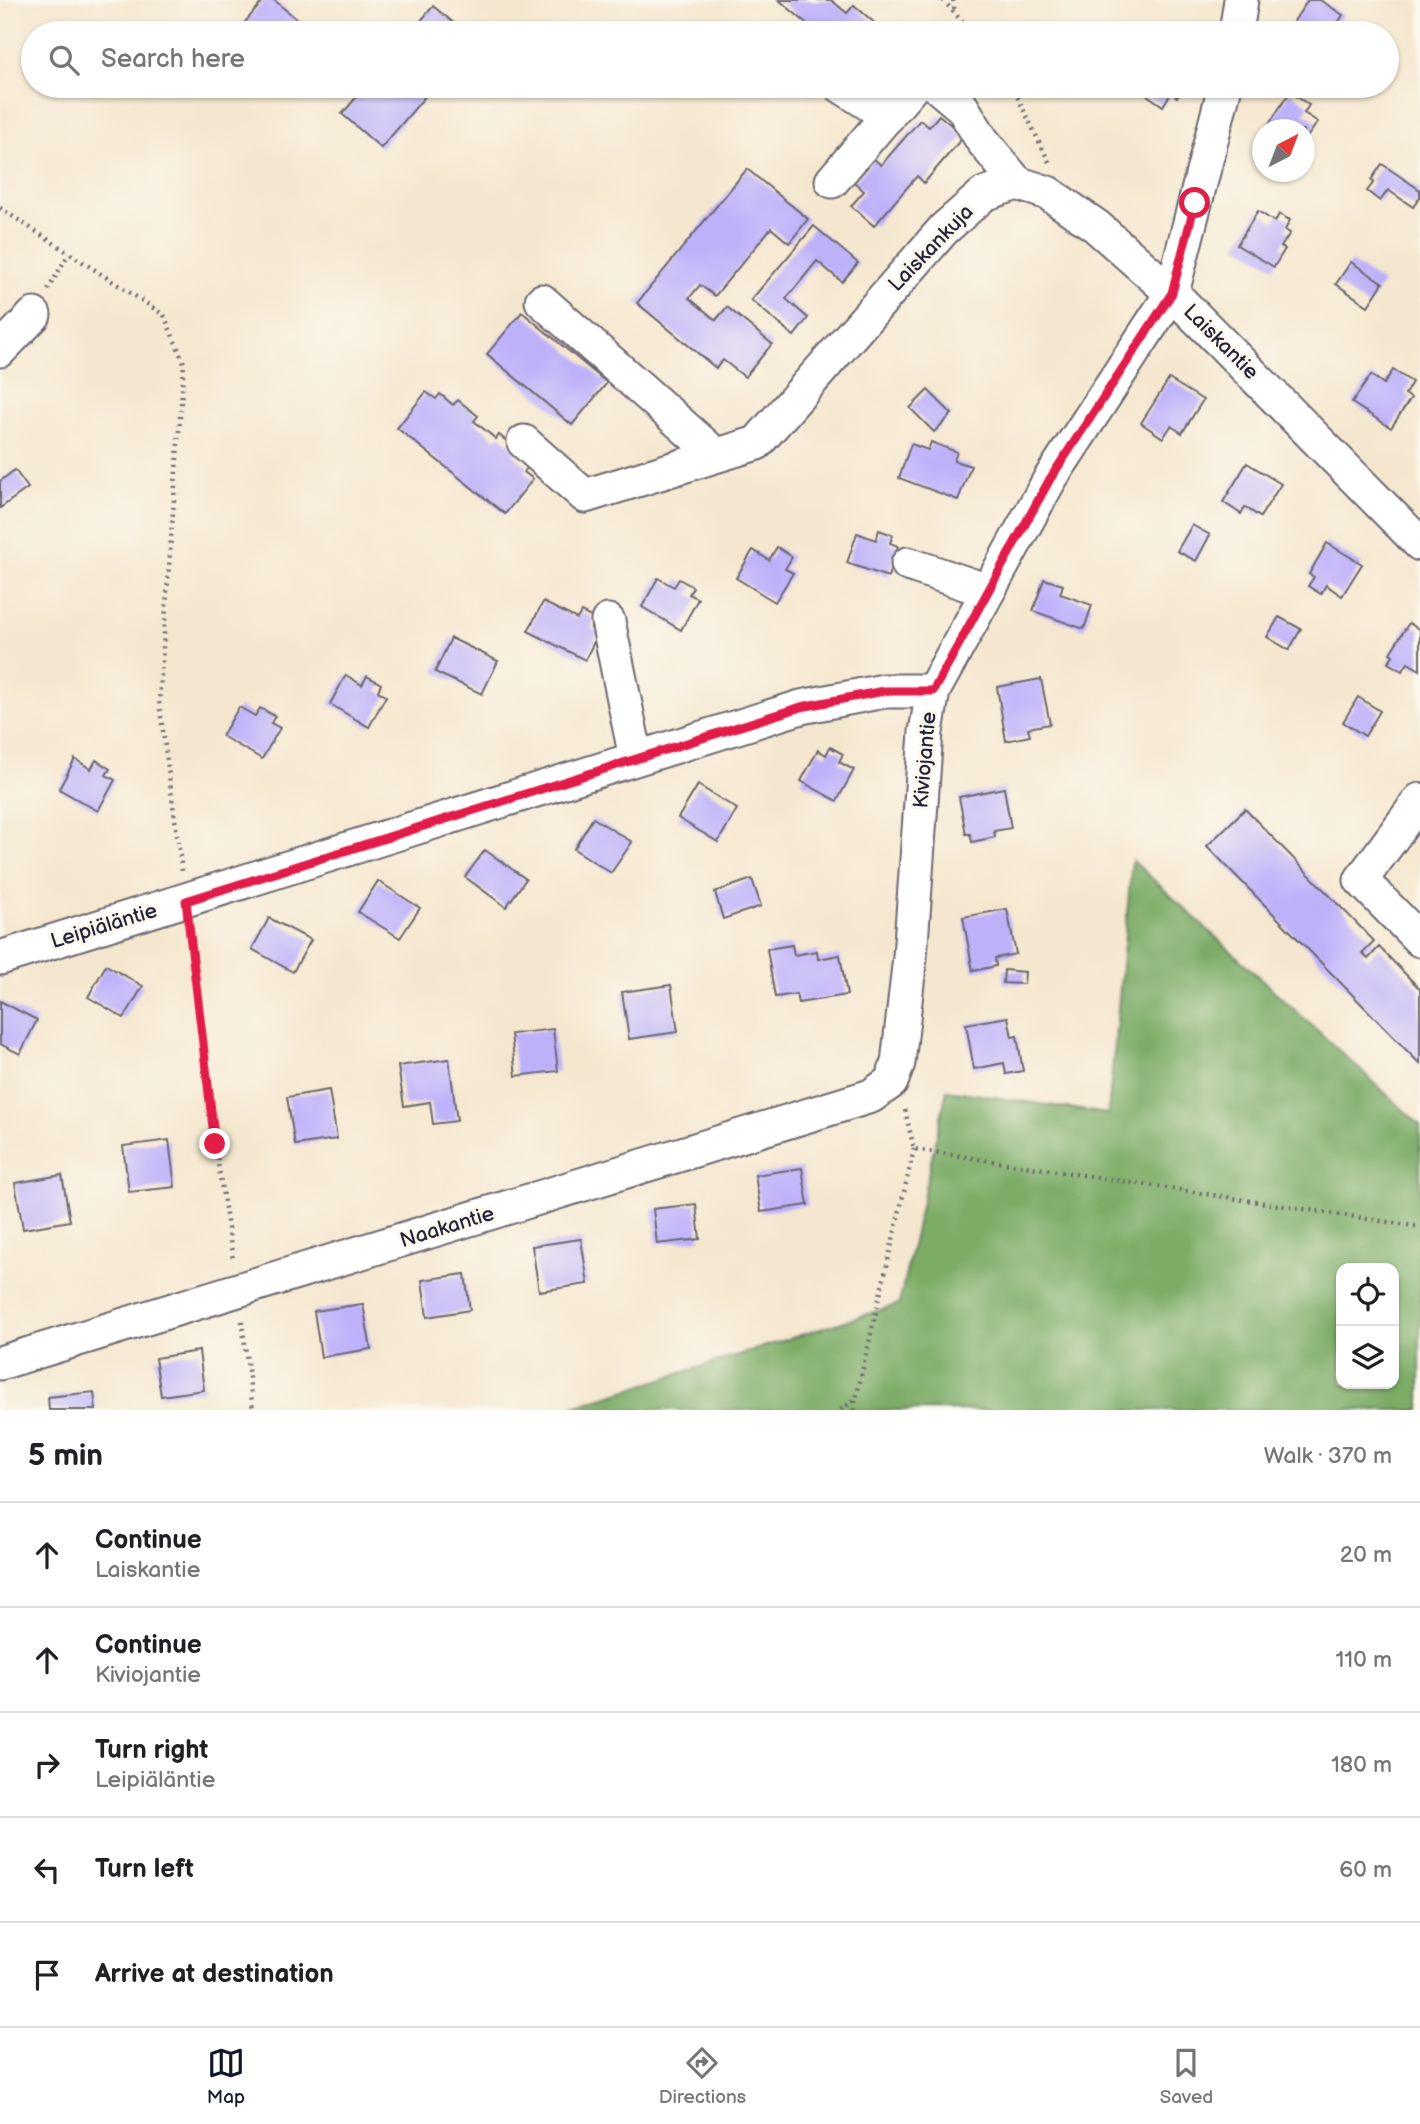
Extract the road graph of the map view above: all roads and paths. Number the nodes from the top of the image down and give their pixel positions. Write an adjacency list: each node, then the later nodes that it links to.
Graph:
1 (943, 0): 4 (path)
2 (953, 0): 4 (path)
3 (1241, 0): 6 (street)
4 (955, 13): 5 (path)
5 (962, 21)
6 (1238, 21)
7 (860, 98): 12 (street)
8 (904, 98): 12 (street)
9 (951, 98): 14 (street)
10 (1018, 98): 16 (path)
11 (1222, 98): 18 (street, Laiskantie)
12 (888, 116): 13 (street)
13 (832, 181)
14 (1017, 183): 16 (street); 23 (street, Laiskankuja)
15 (0, 208): 17 (path)
16 (1071, 209): 18 (street)
17 (69, 253): 20 (path); 31 (path)
18 (1172, 293): 24 (street, Laiskantie); 26 (street, Kiviojantie)
19 (542, 301): 23 (street)
20 (34, 315): 21 (street)
21 (0, 349)
22 (524, 442): 23 (street)
23 (716, 455)
24 (1420, 544)
25 (908, 564): 26 (street)
26 (988, 591): 28 (street, Kiviojantie)
27 (608, 621): 29 (street)
28 (933, 691): 29 (street, Leipiäläntie); 34 (street, Kiviojantie)
29 (636, 758): 31 (street, Leipiäläntie)
30 (1420, 800): 32 (street)
31 (186, 901): 33 (street, Leipiäläntie); 37 (path)
32 (1420, 940)
33 (0, 958)
34 (891, 1083): 35 (path); 37 (street, Naakantie)
35 (914, 1149): 36 (path); 39 (path)
36 (1420, 1227)
37 (238, 1291): 38 (street, Naakantie); 40 (path)
38 (0, 1363)
39 (856, 1398): 41 (path); 42 (path)
40 (253, 1410)
41 (841, 1410)
42 (854, 1410)

